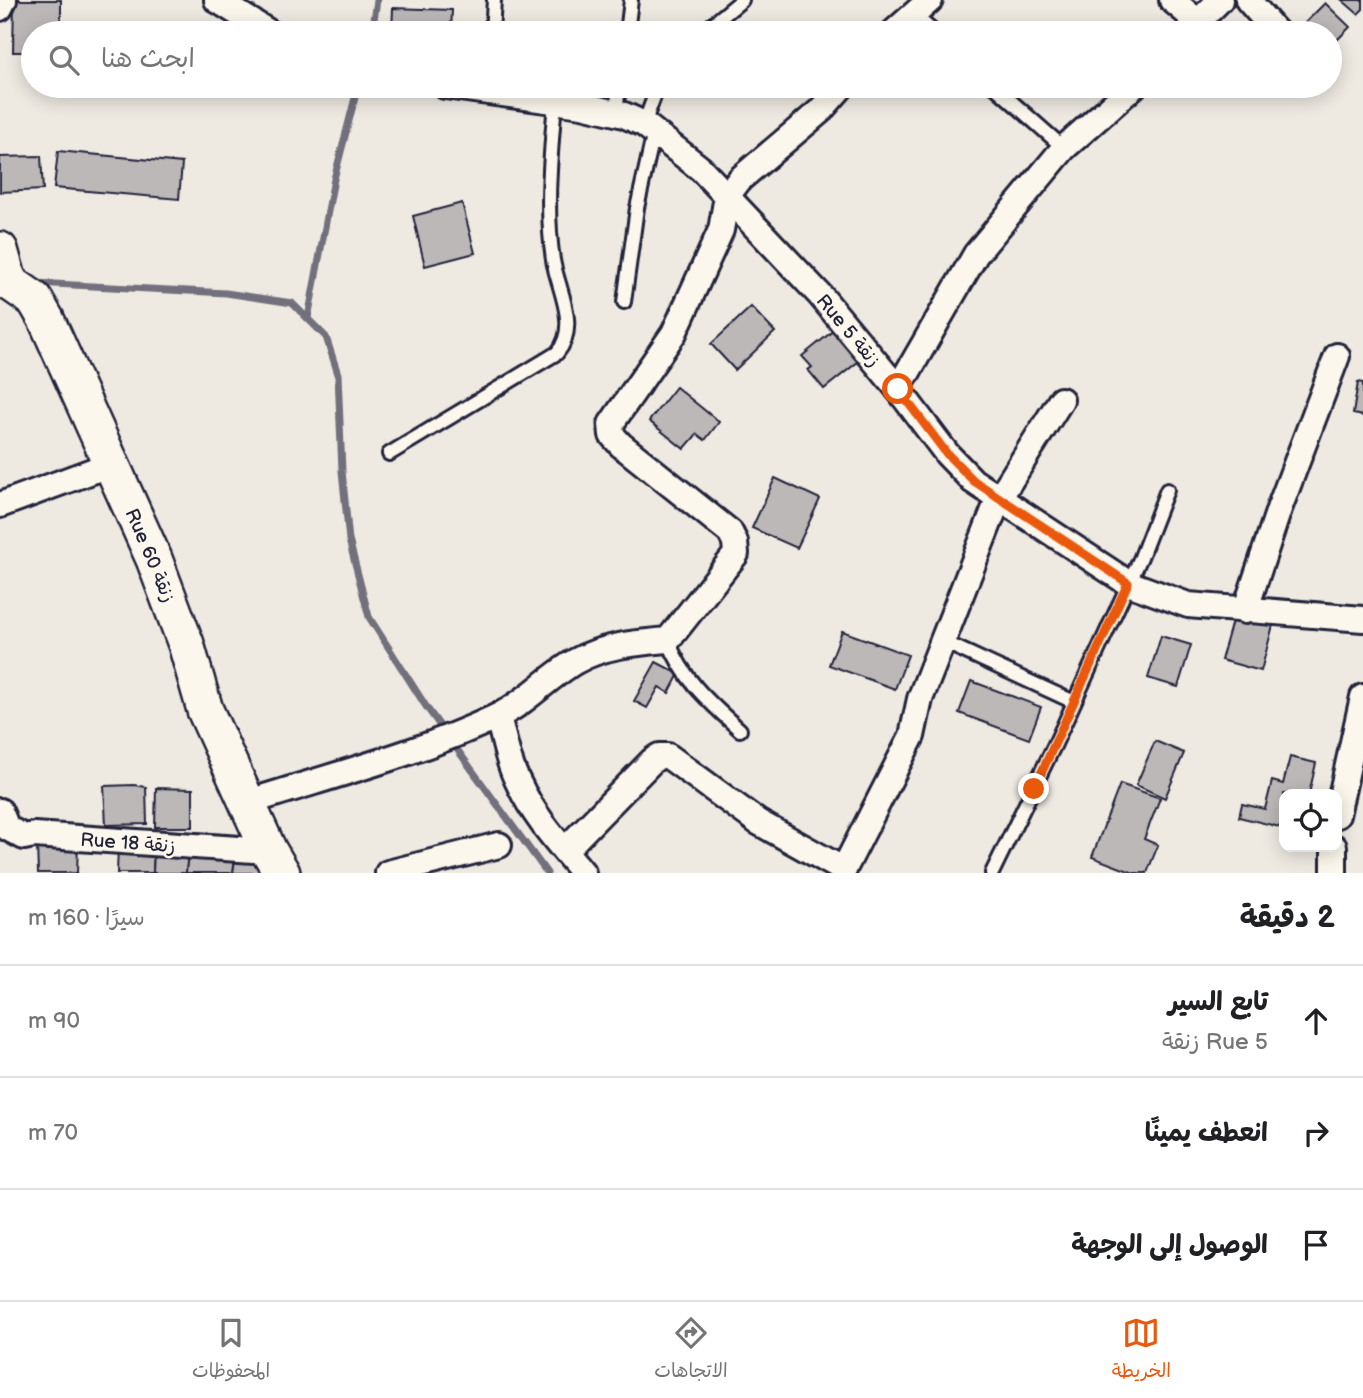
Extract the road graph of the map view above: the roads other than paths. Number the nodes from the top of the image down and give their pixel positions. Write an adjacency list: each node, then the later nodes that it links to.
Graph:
1 (4, 0): 10 (street)
2 (217, 0): 11 (street)
3 (494, 0): 12 (lane)
4 (631, 0): 13 (lane)
5 (742, 0): 14 (lane)
6 (1172, 0): 16 (street)
7 (1220, 0): 17 (street)
8 (1248, 0): 18 (street)
9 (921, 7): 15 (street)
10 (0, 8)
11 (251, 21)
12 (493, 21)
13 (628, 21)
14 (717, 21)
15 (906, 21)
16 (1188, 21)
17 (1198, 21)
18 (1266, 21)
19 (540, 98): 25 (street, Rue 5 زنقة)
20 (618, 98): 26 (lane)
21 (655, 98): 27 (lane)
22 (831, 98): 29 (street)
23 (1008, 98): 28 (lane)
24 (1120, 98): 28 (street)
25 (555, 101): 26 (street, Rue 5 زنقة); 37 (lane)
26 (616, 113): 27 (street, Rue 5 زنقة)
27 (649, 128): 29 (street, Rue 5 زنقة); 33 (lane)
28 (1064, 148): 35 (street)
29 (727, 196): 35 (street, Rue 5 زنقة); 45 (street)
30 (0, 250): 32 (street, Rue 60 زنقة)
31 (0, 287): 32 (street)
32 (35, 300): 38 (street, Rue 60 زنقة)
33 (624, 302)
34 (1337, 356): 43 (street)
35 (898, 389): 40 (street, Rue 5 زنقة)
36 (1061, 400): 40 (street)
37 (389, 454)
38 (111, 464): 41 (street); 52 (street, Rue 60 زنقة)
39 (1167, 490): 42 (lane)
40 (998, 500): 42 (street, Rue 5 زنقة); 46 (street)
41 (0, 505)
42 (1128, 583): 43 (street, Rue 5 زنقة); 48 (lane)
43 (1245, 611): 44 (street, Rue 5 زنقة)
44 (1363, 619)
45 (668, 640): 49 (street); 50 (lane)
46 (944, 642): 48 (lane); 58 (street)
47 (1363, 697): 51 (street)
48 (1074, 702): 61 (lane)
49 (492, 718): 52 (street); 55 (street)
50 (740, 730)
51 (1341, 789)
52 (246, 803): 57 (street, Rue 60 زنقة)
53 (0, 811): 57 (street, Rue 18 زنقة)
54 (499, 845): 59 (street)
55 (565, 850): 58 (street); 60 (street)
56 (1334, 852): 62 (street)
57 (275, 862)
58 (843, 872)
59 (388, 873)
60 (583, 873)
61 (992, 873)
62 (1334, 873)

